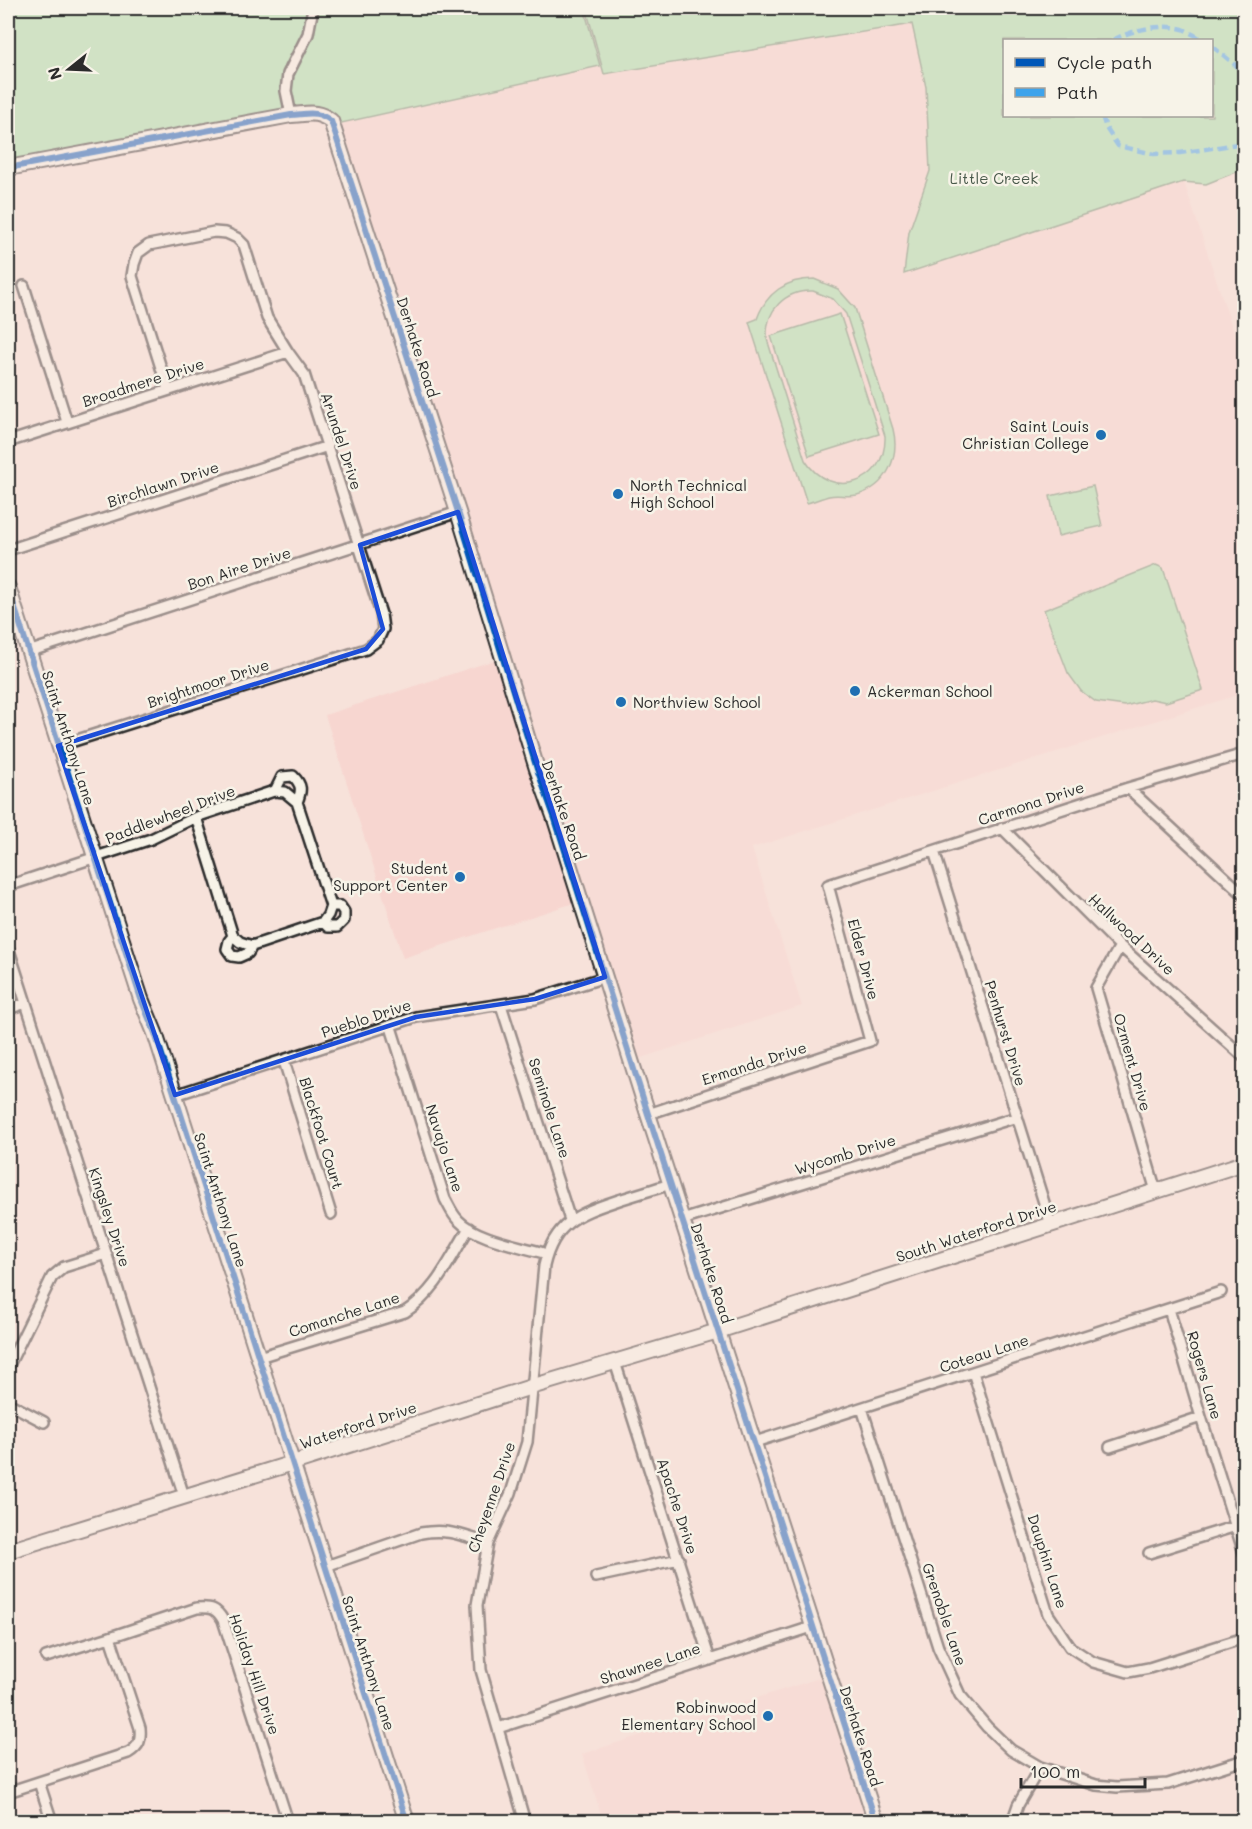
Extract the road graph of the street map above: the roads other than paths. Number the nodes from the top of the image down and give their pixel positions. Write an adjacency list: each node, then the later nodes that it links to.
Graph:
1 (313, 8): 2 (street)
2 (291, 115): 3 (street, Derhake Road); 10 (street, Derhake Road)
3 (8, 168)
4 (24, 286): 7 (street)
5 (288, 352): 6 (street, Broadmere Drive); 6 (street, Arundel Drive); 9 (street, Arundel Drive)
6 (168, 390): 7 (street, Broadmere Drive)
7 (67, 422): 8 (street, Broadmere Drive)
8 (8, 442)
9 (328, 446): 11 (street, Arundel Drive); 12 (street, Birchlawn Drive)
10 (458, 513): 11 (street, Bon Aire Drive); 34 (street, Derhake Road)
11 (360, 545): 14 (street, Arundel Drive); 15 (street, Bon Aire Drive)
12 (8, 550)
13 (8, 587): 15 (street, Saint Anthony Lane)
14 (366, 649): 16 (street, Brightmoor Drive)
15 (28, 652): 16 (street, Saint Anthony Lane)
16 (58, 746): 24 (street, Saint Anthony Lane)
17 (1245, 754): 18 (street, Carmona Drive)
18 (1128, 788): 22 (street, Carmona Drive); 27 (street)
19 (280, 792): 20 (street); 20 (street, Paddlewheel Drive); 21 (street, Paddlewheel Drive)
20 (297, 802): 28 (street)
21 (196, 817): 24 (street, Paddlewheel Drive); 30 (street)
22 (1002, 828): 23 (street, Carmona Drive); 33 (street, Hallwood Drive)
23 (933, 851): 25 (street, Carmona Drive); 44 (street, Penhurst Drive)
24 (95, 858): 26 (street, Paddlewheel Drive); 42 (street, Saint Anthony Lane)
25 (828, 885): 39 (street, Elder Drive)
26 (8, 886)
27 (1245, 895)
28 (331, 906): 29 (street); 29 (street)
29 (323, 922): 32 (street)
30 (233, 936): 32 (street); 32 (street)
31 (8, 946): 35 (street, Kingsley Drive)
32 (252, 946)
33 (1120, 946): 40 (street, Hallwood Drive); 47 (street, Ozment Drive)
34 (605, 976): 36 (street, Pueblo Drive); 43 (street, Derhake Road)
35 (26, 1003): 37 (street); 53 (street, Kingsley Drive)
36 (501, 1005): 38 (street, Pueblo Drive); 49 (street, Seminole Lane)
37 (8, 1009)
38 (391, 1027): 41 (street, Pueblo Drive); 52 (street, Navajo Lane)
39 (870, 1041): 43 (street, Ermanda Drive)
40 (1245, 1057)
41 (284, 1061): 42 (street, Pueblo Drive); 48 (street, Blackfoot Court)
42 (175, 1095): 58 (street, Saint Anthony Lane)
43 (648, 1114): 46 (street, Derhake Road)
44 (1017, 1117): 50 (street, Wycomb Drive); 51 (street, Penhurst Drive)
45 (1245, 1163): 47 (street, South Waterford Drive)
46 (670, 1184): 49 (street, Cheyenne Drive); 50 (street, Derhake Road)
47 (1156, 1191): 51 (street, South Waterford Drive)
48 (331, 1214)
49 (570, 1220): 54 (street, Cheyenne Drive)
50 (682, 1220): 57 (street, Derhake Road)
51 (1051, 1225): 57 (street, South Waterford Drive)
52 (469, 1228): 54 (street, Navajo Lane); 58 (street, Comanche Lane)
53 (106, 1254): 60 (street); 70 (street, Kingsley Drive)
54 (547, 1254): 62 (street, Cheyenne Drive)
55 (1221, 1292): 56 (street, Coteau Lane)
56 (1169, 1309): 61 (street, Coteau Lane); 65 (street, Rogers Lane)
57 (718, 1330): 59 (street, Waterford Drive); 67 (street, Derhake Road)
58 (258, 1357): 69 (street, Saint Anthony Lane)
59 (615, 1362): 62 (street, Waterford Drive); 76 (street, Apache Drive)
60 (8, 1366)
61 (973, 1372): 64 (street, Coteau Lane); 81 (street, Dauphin Lane)
62 (531, 1387): 69 (street, Waterford Drive); 72 (street, Cheyenne Drive)
63 (8, 1403): 66 (street)
64 (862, 1408): 67 (street, Coteau Lane); 86 (street, Grenoble Lane)
65 (1201, 1418): 68 (street); 71 (street, Rogers Lane)
66 (44, 1422)
67 (755, 1442): 79 (street, Derhake Road)
68 (1110, 1447)
69 (293, 1463): 70 (street, Waterford Drive); 77 (street, Saint Anthony Lane)
70 (184, 1496): 73 (street, Waterford Drive)
71 (1236, 1526): 74 (street); 75 (street, Rogers Lane)
72 (488, 1543): 77 (street); 84 (street, Cheyenne Drive)
73 (8, 1551)
74 (1149, 1553)
75 (1245, 1553)
76 (679, 1559): 78 (street); 83 (street, Apache Drive)
77 (326, 1566): 91 (street, Saint Anthony Lane)
78 (596, 1577)
79 (812, 1627): 83 (street, Shawnee Lane); 93 (street, Derhake Road)
80 (110, 1637): 82 (street); 87 (street); 90 (street, Holiday Hill Drive)
81 (1245, 1638)
82 (46, 1657)
83 (710, 1660): 84 (street, Shawnee Lane)
84 (498, 1728): 92 (street, Cheyenne Drive)
85 (1245, 1760): 86 (street, Grenoble Lane)
86 (1040, 1767): 94 (street)
87 (39, 1782): 88 (street); 89 (street)
88 (8, 1792)
89 (52, 1821)
90 (288, 1821)
91 (407, 1821)
92 (525, 1821)
93 (876, 1821)
94 (1011, 1821)

